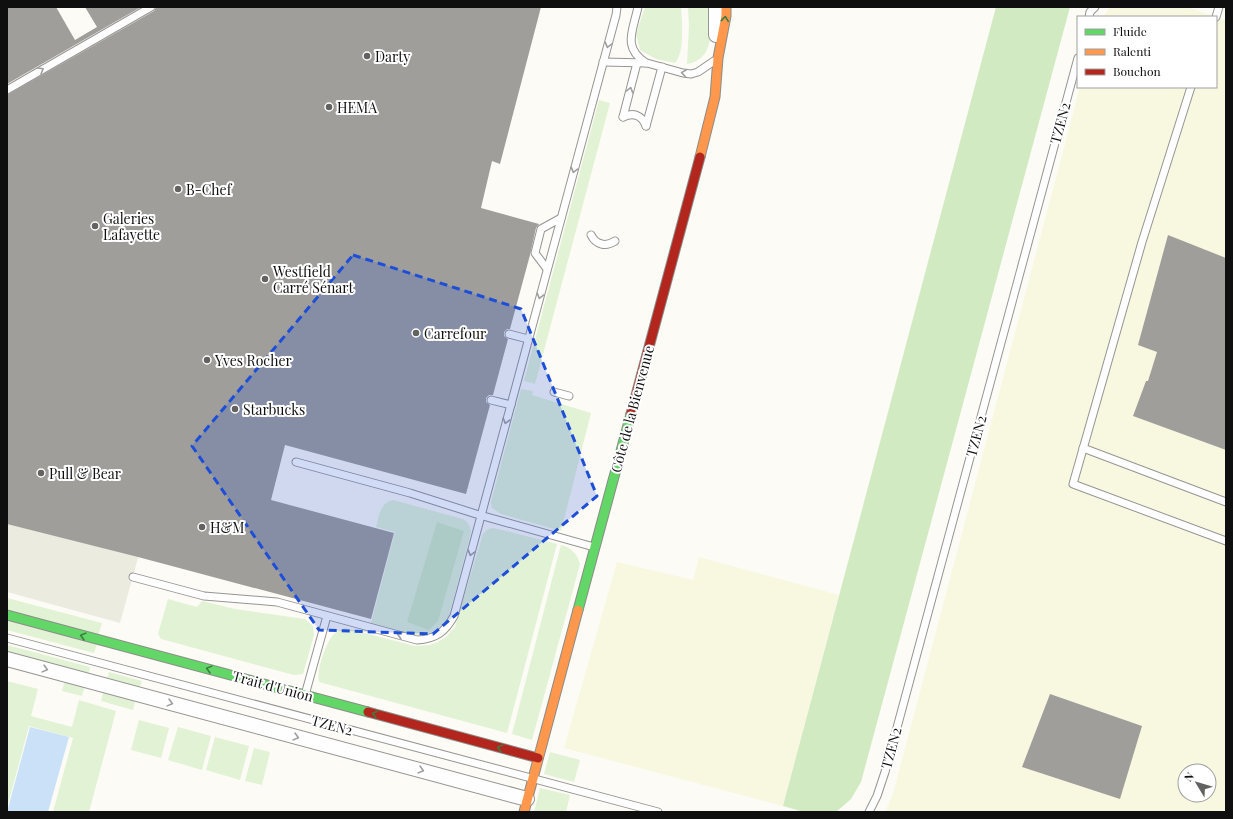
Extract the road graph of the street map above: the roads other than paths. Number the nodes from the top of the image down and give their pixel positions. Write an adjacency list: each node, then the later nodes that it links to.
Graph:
1 (151, 7): 15 (lane, one-way to 1)
2 (617, 7): 9 (lane, one-way to 9)
3 (638, 7): 12 (lane)
4 (716, 7): 8 (street, Côte de la Bienvenue)
5 (726, 7): 8 (street, Côte de la Bienvenue, one-way to 5)
6 (1095, 7): 7 (lane)
7 (1089, 16)
8 (718, 58): 13 (lane, one-way to 13); 31 (street, Côte de la Bienvenue)
9 (603, 62): 11 (lane); 16 (lane, one-way to 16)
10 (1077, 62): 42 (lane, TZEN2)
11 (638, 63): 12 (lane); 13 (lane, one-way to 11)
12 (647, 63): 13 (lane)
13 (662, 67)
14 (1191, 88): 26 (lane)
15 (7, 90)
16 (561, 218): 19 (lane); 19 (lane)
17 (591, 235): 18 (lane)
18 (615, 241)
19 (547, 269): 21 (lane, one-way to 21)
20 (509, 334): 21 (lane)
21 (528, 339): 25 (lane)
22 (554, 392): 23 (lane)
23 (569, 396)
24 (491, 400): 25 (lane)
25 (511, 405): 29 (lane, one-way to 29)
26 (1083, 448): 28 (lane); 30 (lane)
27 (296, 462): 29 (lane)
28 (1226, 502)
29 (481, 516): 31 (lane); 34 (lane, one-way to 34)
30 (1226, 541)
31 (595, 547): 38 (street, Côte de la Bienvenue)
32 (133, 577): 34 (lane)
33 (7, 616): 37 (street, Trait d'Union, one-way to 33)
34 (326, 616): 37 (lane)
35 (7, 638): 39 (lane, TZEN2)
36 (7, 659): 40 (street, one-way to 40)
37 (305, 695): 38 (street, Trait d'Union, one-way to 37)
38 (538, 758): 39 (street, Côte de la Bienvenue)
39 (532, 779): 40 (street, Côte de la Bienvenue); 41 (lane, TZEN2)
40 (526, 805)
41 (658, 812)
42 (869, 812)

